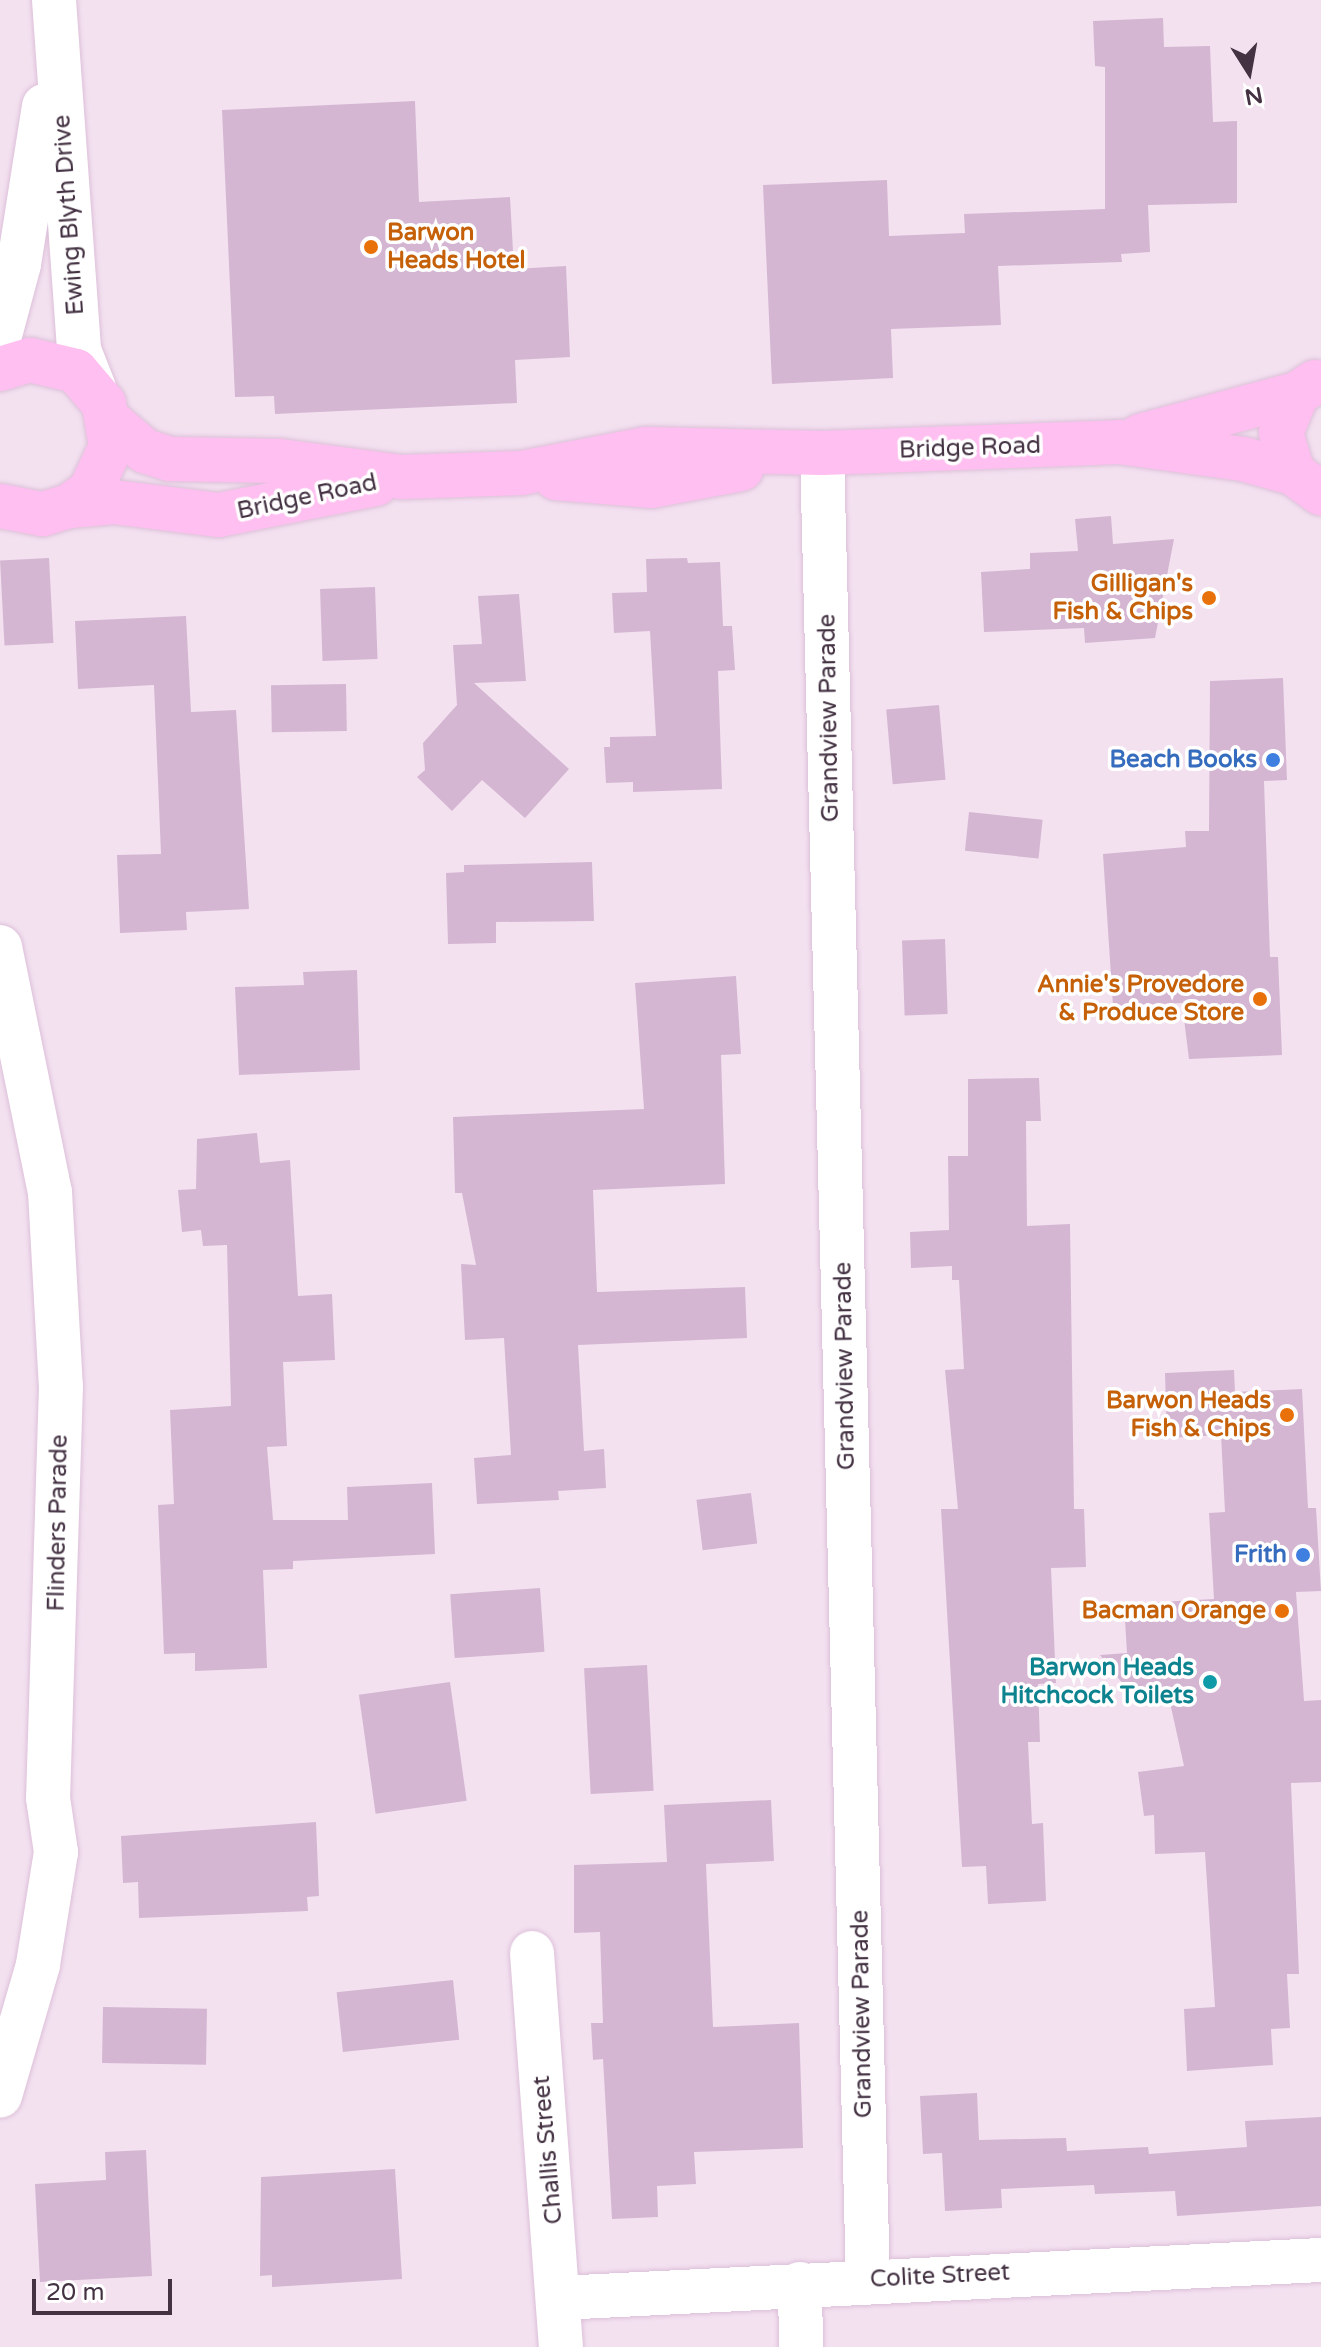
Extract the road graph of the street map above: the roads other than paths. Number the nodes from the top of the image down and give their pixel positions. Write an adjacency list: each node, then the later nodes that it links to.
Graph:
1 (55, 20): 2 (street, Ewing Blyth Drive)
2 (48, 187): 3 (street, Ewing Blyth Drive); 6 (street, Ewing Blyth Drive)
3 (0, 335)
4 (0, 369): 6 (main road, Bridge Road)
5 (1311, 379): 7 (main road, Bridge Road); 10 (main road)
6 (102, 405): 9 (main road, Bridge Road); 12 (main road)
7 (1119, 442): 8 (main road, Bridge Road); 10 (main road, Bridge Road)
8 (822, 453): 9 (main road, Bridge Road); 17 (street, Grandview Parade)
9 (402, 477): 12 (main road, Bridge Road)
10 (1311, 491)
11 (0, 506): 12 (main road, Bridge Road)
12 (69, 506)
13 (0, 947): 15 (street, Flinders Parade)
14 (532, 1953): 19 (street, Challis Street)
15 (0, 2096)
16 (1321, 2260): 17 (street, Colite Street)
17 (868, 2279): 18 (street, Colite Street)
18 (800, 2284): 19 (street, Colite Street); 21 (street)
19 (560, 2298): 20 (street, Challis Street)
20 (561, 2347)
21 (801, 2347)

